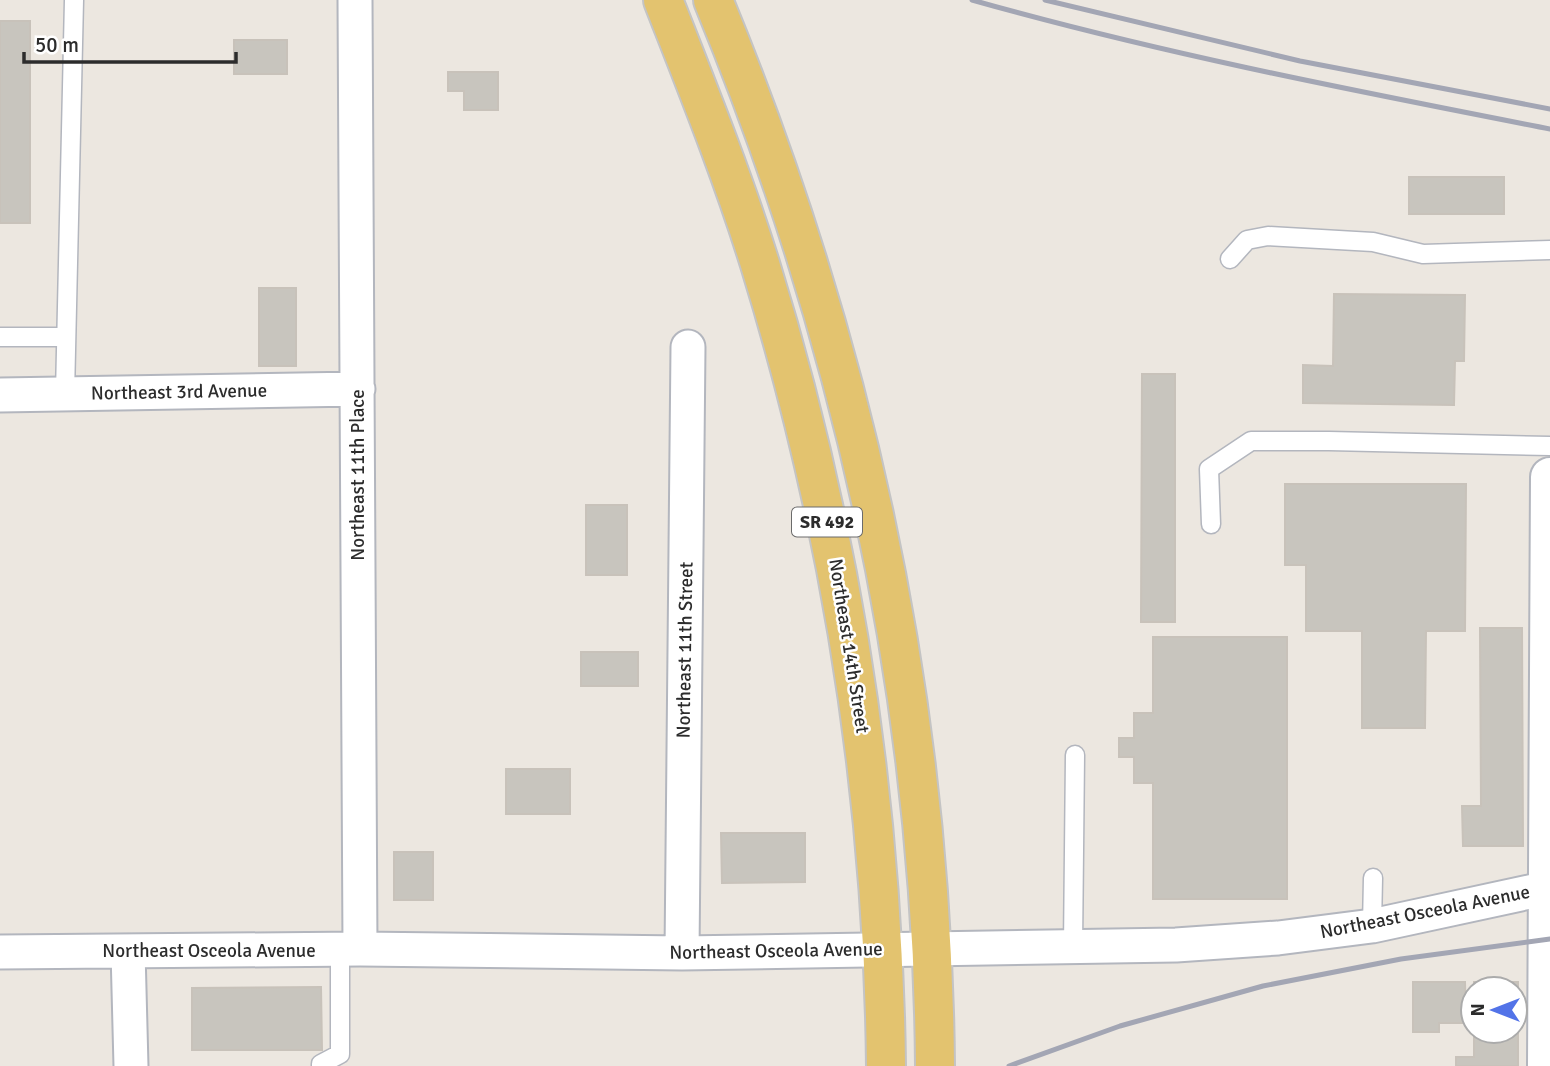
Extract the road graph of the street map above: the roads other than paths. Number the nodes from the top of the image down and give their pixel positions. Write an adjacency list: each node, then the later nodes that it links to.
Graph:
1 (74, 0): 8 (lane)
2 (355, 0): 10 (street, Northeast 11th Place)
3 (663, 0): 24 (main road, Northeast 14th Street / SR 492)
4 (713, 0): 22 (main road, SR 492)
5 (1550, 250): 6 (lane)
6 (1230, 259)
7 (0, 337): 8 (lane)
8 (66, 337): 11 (lane)
9 (688, 347): 27 (street, Northeast 11th Street)
10 (358, 389): 11 (street, Northeast 3rd Avenue); 23 (street, Northeast 11th Place)
11 (65, 394): 12 (street, Northeast 3rd Avenue)
12 (0, 395)
13 (1550, 446): 15 (lane)
14 (1550, 478): 17 (street)
15 (1211, 524)
16 (1075, 755): 21 (lane)
17 (1549, 791): 19 (street)
18 (1373, 878): 20 (lane)
19 (1548, 888): 20 (street, Northeast Osceola Avenue); 32 (street)
20 (1372, 926): 21 (street, Northeast Osceola Avenue)
21 (1073, 947): 22 (street, Northeast Osceola Avenue)
22 (931, 949): 24 (street, Northeast Osceola Avenue); 31 (main road, SR 492)
23 (350, 950): 25 (street, Northeast Osceola Avenue); 27 (street, Northeast Osceola Avenue); 29 (lane)
24 (883, 950): 27 (street, Northeast Osceola Avenue); 30 (main road, Northeast 14th Street / SR 492)
25 (128, 951): 26 (street, Northeast Osceola Avenue); 28 (street)
26 (0, 952)
27 (682, 953)
28 (131, 1066)
29 (321, 1066)
30 (886, 1066)
31 (935, 1066)
32 (1547, 1066)

